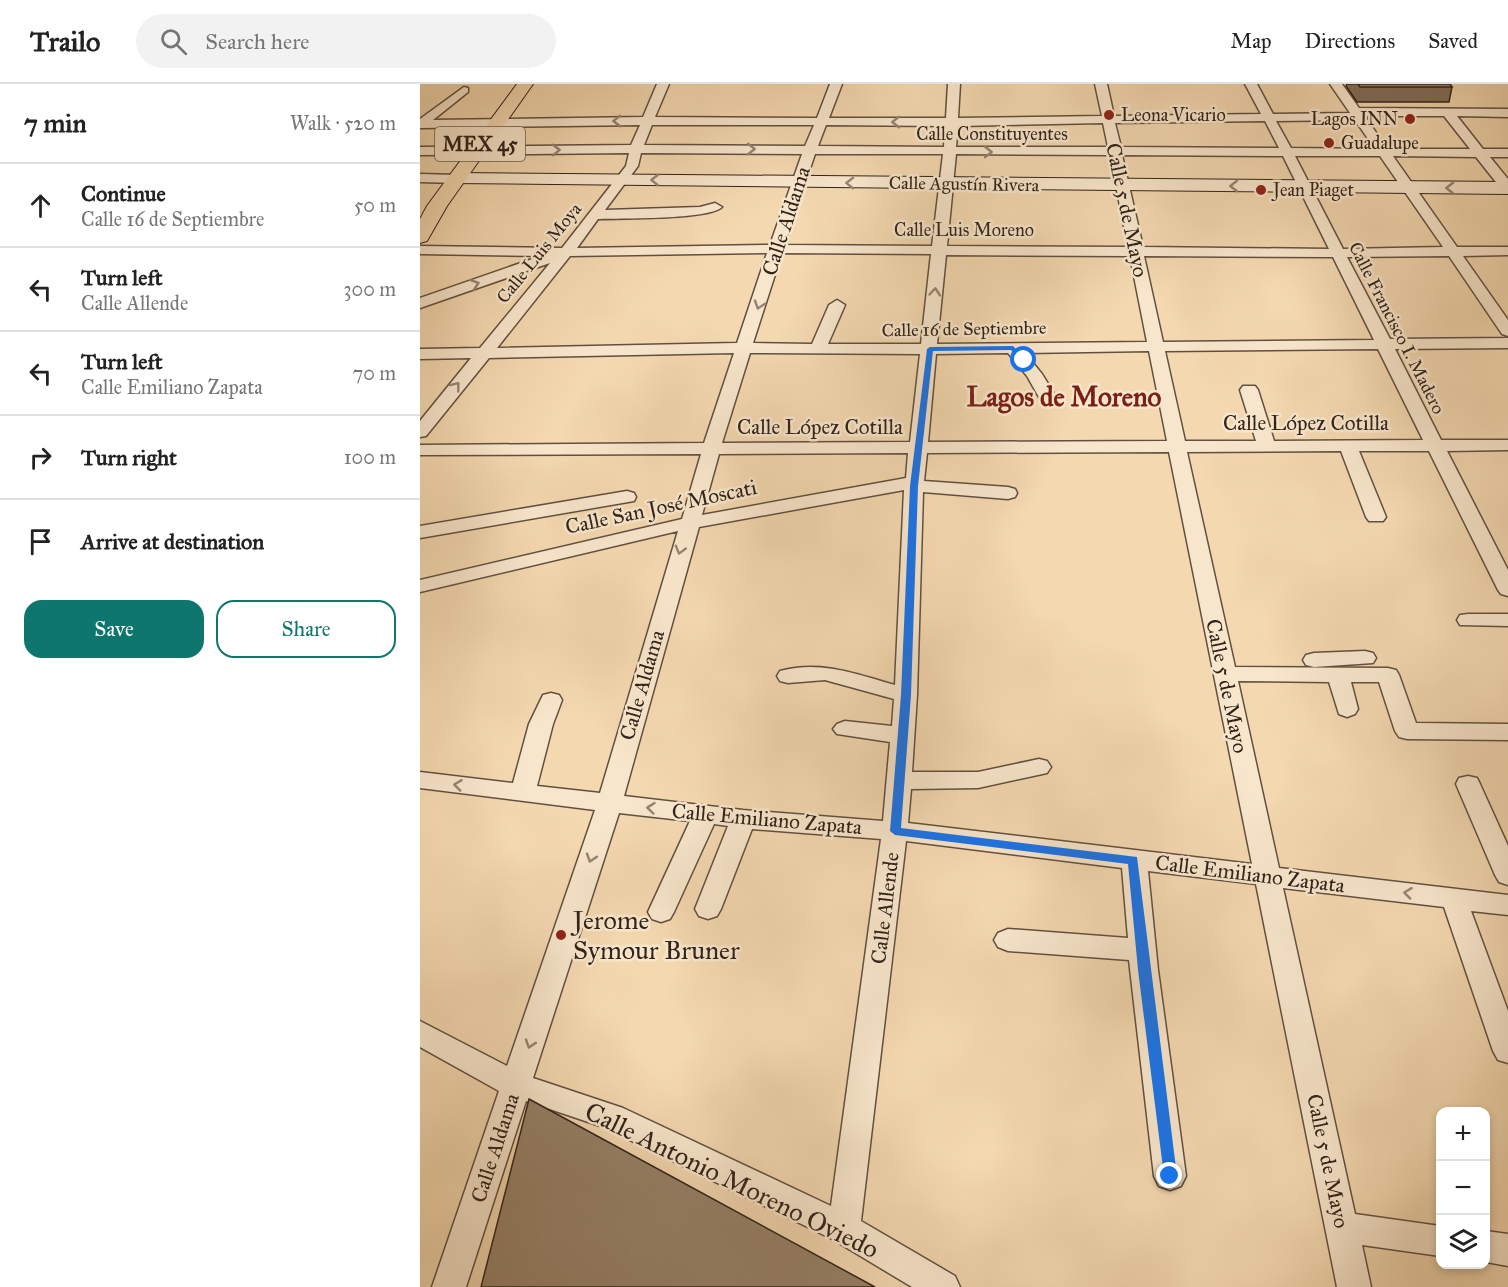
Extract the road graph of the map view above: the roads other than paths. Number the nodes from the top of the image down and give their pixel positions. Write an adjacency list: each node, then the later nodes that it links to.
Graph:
1 (525, 84): 17 (highway, MEX 45)
2 (663, 84): 14 (street, Calle Luis Moya)
3 (836, 84): 15 (street, Calle Aldama)
4 (954, 84): 16 (street, Calle Allende)
5 (1101, 84): 13 (street, Calle 5 de Mayo)
6 (1251, 84): 12 (street, Calle Francisco I. Madero)
7 (1336, 84): 11 (street)
8 (464, 90): 18 (street)
9 (1447, 112): 10 (street); 11 (street); 27 (street)
10 (1508, 113)
11 (1358, 114): 12 (street); 26 (street)
12 (1270, 118): 13 (street); 25 (street, Calle Francisco I. Madero)
13 (1109, 120): 16 (street); 24 (street, Calle 5 de Mayo)
14 (647, 121): 15 (street); 17 (street, one-way to 17); 19 (street, Calle Luis Moya)
15 (819, 122): 16 (street, one-way to 15); 20 (street, Calle Aldama)
16 (951, 122): 23 (street, Calle Allende)
17 (495, 123): 18 (street); 21 (highway, MEX 45)
18 (421, 124)
19 (636, 149): 20 (street, Calle Constituyentes, one-way to 20); 21 (street, Calle Constituyentes, one-way to 19); 31 (street, Calle Luis Moya)
20 (810, 149): 23 (street, Calle Constituyentes); 32 (street, Calle Aldama)
21 (476, 150): 22 (street, Calle Constituyentes); 30 (highway, MEX 45)
22 (420, 151)
23 (950, 152): 24 (street, Calle Constituyentes, one-way to 24); 33 (street, Calle Allende)
24 (1115, 152): 25 (street, Calle Constituyentes); 34 (street, Calle 5 de Mayo)
25 (1287, 152): 26 (street, Calle Constituyentes); 35 (street, Calle Francisco I. Madero)
26 (1385, 152): 27 (street, Calle Constituyentes); 36 (street)
27 (1479, 153): 28 (street, Calle Constituyentes); 37 (street)
28 (1508, 153)
29 (420, 178): 30 (street, Calle Agustín Rivera)
30 (457, 179): 31 (main road, Calle Agustín Rivera); 38 (highway, MEX 45)
31 (622, 180): 32 (main road, Calle Agustín Rivera, one-way to 31); 40 (street, Calle Luis Moya)
32 (797, 183): 33 (main road, Calle Agustín Rivera, one-way to 32); 43 (street, Calle Aldama)
33 (948, 184): 34 (main road, Calle Agustín Rivera); 44 (street, Calle Allende)
34 (1122, 185): 35 (main road, Calle Agustín Rivera, one-way to 34); 49 (street, Calle 5 de Mayo)
35 (1304, 187): 36 (main road, Calle Agustín Rivera); 50 (street, Calle Francisco I. Madero)
36 (1408, 187): 37 (main road, Calle Agustín Rivera, one-way to 36); 46 (street)
37 (1508, 188)
38 (438, 206): 41 (highway, MEX 45); 42 (highway, MEX 45)
39 (715, 207): 40 (street)
40 (594, 215): 48 (street, Calle Luis Moya)
41 (420, 225)
42 (420, 237)
43 (777, 249): 44 (street, Calle Luis Moreno); 48 (street, Calle Luis Moreno); 57 (street, Calle Aldama, one-way to 57)
44 (939, 249): 49 (street, Calle Luis Moreno); 60 (street, Calle Allende, one-way to 44)
45 (420, 250): 48 (street, Calle Luis Moreno)
46 (1450, 250): 47 (street, Calle Luis Moreno); 50 (street, Calle Luis Moreno); 53 (street)
47 (1508, 251)
48 (566, 252): 51 (street, one-way to 48); 61 (street, Calle Luis Moya)
49 (1136, 252): 50 (street, Calle Luis Moreno); 56 (street, Calle 5 de Mayo)
50 (1338, 253): 55 (street, Calle Francisco I. Madero)
51 (420, 303)
52 (837, 305): 59 (street)
53 (1508, 331)
54 (1508, 344): 55 (street, Calle 16 de Septiembre)
55 (1385, 345): 56 (street, Calle 16 de Septiembre); 67 (street, Calle Francisco I. Madero)
56 (1156, 347): 58 (street, Calle 16 de Septiembre); 68 (street, Calle 5 de Mayo)
57 (745, 348): 59 (street, Calle 16 de Septiembre); 61 (street, Calle 16 de Septiembre); 73 (street, Calle Aldama)
58 (1013, 348): 60 (street, Calle 16 de Septiembre); 64 (street)
59 (818, 349): 60 (street, Calle 16 de Septiembre)
60 (930, 349): 71 (street, Calle Allende)
61 (483, 353): 62 (street, Calle 16 de Septiembre); 65 (street, Calle Luis Moya, one-way to 61)
62 (420, 354)
63 (1248, 390): 69 (street)
64 (1046, 395)
65 (420, 432)
66 (1348, 445): 67 (street, Calle López Cotilla); 69 (street, Calle López Cotilla); 77 (street)
67 (1434, 445): 70 (street, Calle López Cotilla); 81 (street, Calle Francisco I. Madero)
68 (1177, 446): 69 (street, Calle López Cotilla); 71 (street, Calle López Cotilla); 85 (street, Calle 5 de Mayo)
69 (1267, 446)
70 (1508, 446)
71 (918, 448): 73 (street, Calle López Cotilla); 74 (street, Calle Allende)
72 (420, 450): 73 (street, Calle López Cotilla)
73 (711, 450): 78 (street, Calle Aldama)
74 (914, 484): 75 (street, Calle San José Moscati); 78 (street, Calle San José Moscati); 88 (street, Calle Allende)
75 (1008, 493)
76 (627, 497): 79 (street)
77 (1376, 517)
78 (688, 523): 80 (street, Calle San José Moscati); 99 (street, Calle Aldama, one-way to 99)
79 (420, 532)
80 (420, 586)
81 (1508, 590)
82 (1468, 620): 83 (street)
83 (1508, 620)
84 (1365, 658): 85 (street)
85 (1224, 669): 86 (street); 105 (street, Calle 5 de Mayo)
86 (1338, 675): 90 (street); 92 (street)
87 (788, 676): 88 (street)
88 (906, 695): 93 (street, Calle Allende)
89 (551, 700): 98 (street)
90 (1347, 709)
91 (844, 729): 93 (street)
92 (1508, 732)
93 (903, 735): 96 (street, Calle Allende)
94 (1039, 767): 96 (street)
95 (420, 780): 98 (street, Calle Emiliano Zapata, one-way to 95)
96 (899, 781): 102 (street, Calle Allende)
97 (1468, 784): 104 (street)
98 (523, 792): 99 (street, Calle Emiliano Zapata)
99 (609, 804): 100 (street, Calle Emiliano Zapata, one-way to 99); 114 (street, Calle Aldama, one-way to 114)
100 (706, 814): 101 (street, Calle Emiliano Zapata); 109 (street)
101 (743, 819): 102 (street, Calle Emiliano Zapata); 108 (street)
102 (895, 831): 103 (street, Calle Emiliano Zapata); 117 (street, Calle Allende)
103 (1134, 860): 105 (street, Calle Emiliano Zapata); 111 (street)
104 (1508, 875)
105 (1268, 876): 106 (street, Calle Emiliano Zapata, one-way to 105); 116 (street, Calle 5 de Mayo)
106 (1454, 899): 107 (street, Calle Emiliano Zapata); 113 (street)
107 (1508, 905)
108 (708, 909)
109 (662, 912)
110 (1008, 940): 111 (street)
111 (1143, 950): 115 (street)
112 (420, 1033): 114 (street, Calle Antonio Moreno Oviedo)
113 (1508, 1050)
114 (516, 1085): 117 (street, Calle Antonio Moreno Oviedo); 121 (street, Calle Aldama)
115 (1170, 1176)
116 (1341, 1227): 118 (street); 123 (street, Calle 5 de Mayo)
117 (844, 1228): 122 (street, Calle Antonio Moreno Oviedo)
118 (1436, 1240)
119 (1490, 1248): 120 (street)
120 (1508, 1250)
121 (449, 1287)
122 (943, 1287)
123 (1354, 1287)

